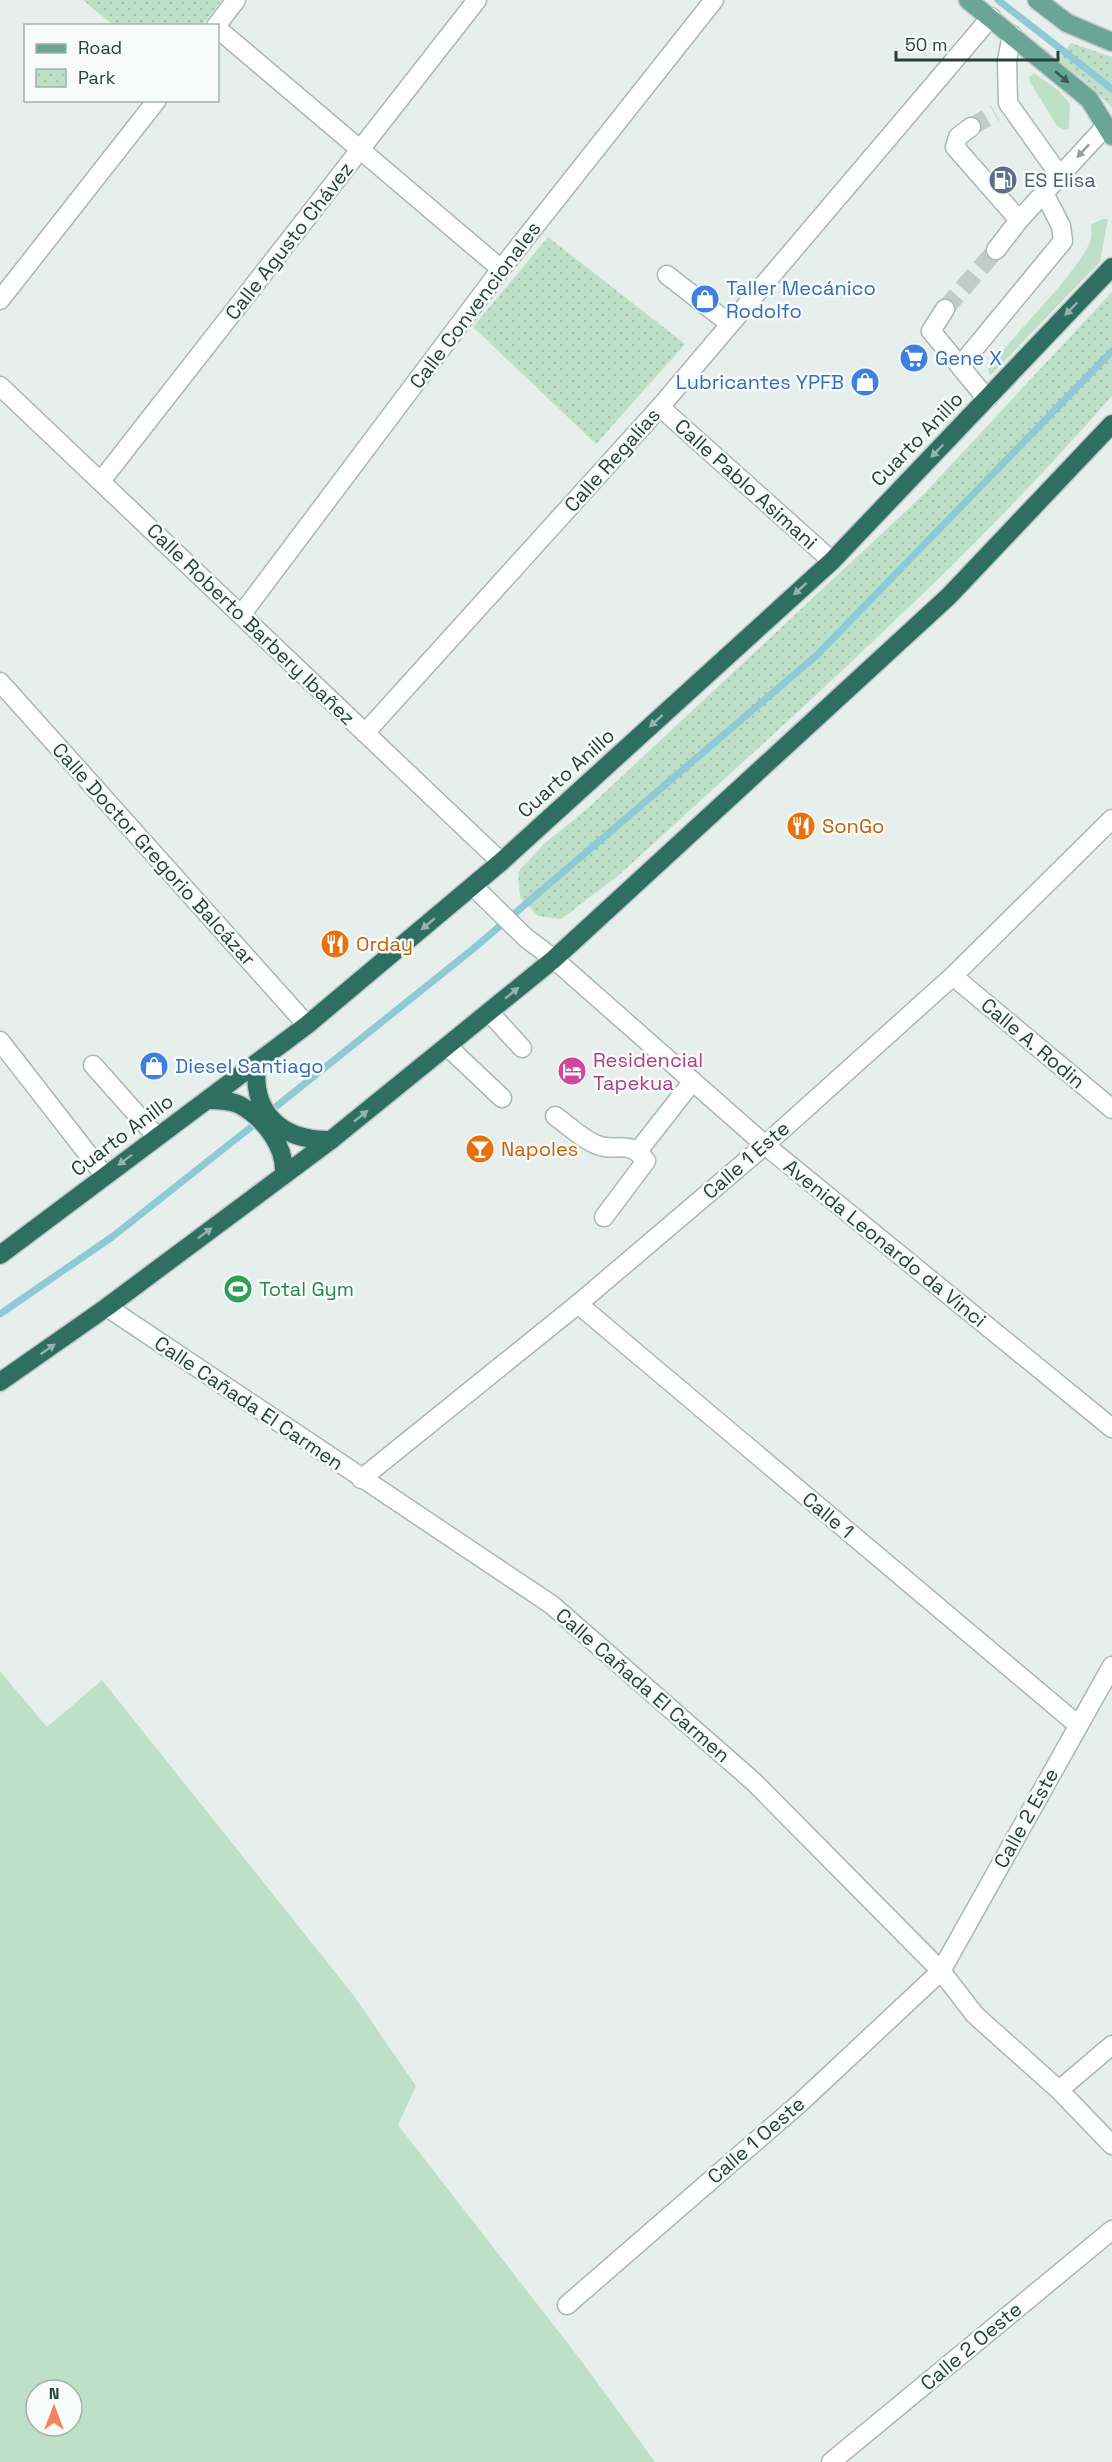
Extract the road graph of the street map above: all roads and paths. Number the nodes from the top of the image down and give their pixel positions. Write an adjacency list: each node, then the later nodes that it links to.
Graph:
1 (236, 0): 7 (street)
2 (477, 0): 14 (street, Calle Agusto Chávez)
3 (714, 0): 20 (street, Calle Convencionales)
4 (968, 0): 6 (main road)
5 (1037, 0): 10 (main road)
6 (991, 17): 9 (main road); 24 (street, Calle Regalías)
7 (219, 24)
8 (219, 29): 14 (street)
9 (1012, 35): 13 (main road, one-way to 13); 15 (street)
10 (1112, 42)
11 (155, 102): 22 (street)
12 (971, 127): 17 (street)
13 (1109, 131): 15 (street, one-way to 15)
14 (360, 149): 20 (street); 30 (street, Calle Agusto Chávez)
15 (1060, 176): 16 (street)
16 (1044, 193): 17 (street); 25 (street)
17 (1019, 220): 18 (street)
18 (996, 250)
19 (1112, 267): 27 (highway, Cuarto Anillo, one-way to 27)
20 (501, 268): 32 (street, Calle Convencionales)
21 (667, 275): 24 (street)
22 (0, 300)
23 (945, 309): 25 (street)
24 (730, 324): 28 (street, Calle Regalías)
25 (960, 366): 27 (street)
26 (0, 386): 30 (street, Calle Roberto Barbery Ibañez)
27 (987, 399): 31 (highway, Cuarto Anillo, one-way to 31)
28 (660, 407): 31 (street, Calle Pablo Asimani); 34 (street, Calle Regalías)
29 (1112, 424): 38 (highway)
30 (101, 481): 32 (street, Calle Roberto Barbery Ibañez)
31 (832, 561): 36 (highway, Cuarto Anillo, one-way to 36)
32 (241, 615): 34 (street, Calle Roberto Barbery Ibañez)
33 (0, 682): 41 (street, Calle Doctor Gregorio Balcázar)
34 (365, 733): 36 (street, Calle Roberto Barbery Ibañez)
35 (1112, 819): 39 (street, Calle 1 Este)
36 (501, 862): 37 (highway, Cuarto Anillo)
37 (473, 886): 38 (street, Avenida Leonardo da Vinci); 41 (highway, Cuarto Anillo, one-way to 41)
38 (554, 959): 40 (highway, one-way to 38); 48 (street, Avenida Leonardo da Vinci)
39 (953, 976): 51 (street, Calle A. Rodin); 57 (street, Calle 1 Este)
40 (489, 1012): 43 (highway); 44 (street)
41 (307, 1025): 46 (highway, Cuarto Anillo)
42 (0, 1041): 45 (street)
43 (447, 1046): 49 (street); 56 (highway, one-way to 43)
44 (522, 1048)
45 (7, 1063): 60 (street)
46 (257, 1063): 50 (highway, Cuarto Anillo); 52 (highway)
47 (93, 1065): 55 (street)
48 (693, 1081): 57 (street, Avenida Leonardo da Vinci); 58 (street)
49 (502, 1098)
50 (207, 1100): 52 (highway); 55 (highway, Cuarto Anillo)
51 (1112, 1109)
52 (258, 1112): 54 (highway)
53 (555, 1116): 58 (street)
54 (276, 1132): 56 (highway); 59 (highway)
55 (157, 1137): 60 (highway, Cuarto Anillo, one-way to 60)
56 (331, 1140): 59 (highway)
57 (765, 1144): 63 (street, Calle 1 Este); 66 (street, Avenida Leonardo da Vinci)
58 (638, 1151): 61 (street)
59 (284, 1175): 64 (highway, one-way to 59)
60 (105, 1176): 62 (highway, Cuarto Anillo)
61 (604, 1217)
62 (1, 1252)
63 (578, 1304): 67 (street, Calle 1 Este); 69 (street, Calle 1)
64 (107, 1307): 65 (highway, one-way to 64); 67 (street, Calle Cañada El Carmen)
65 (0, 1382)
66 (1112, 1428)
67 (361, 1479): 70 (street, Calle Cañada El Carmen)
68 (1112, 1666): 69 (street, Calle 2 Este)
69 (1078, 1725): 70 (street, Calle 2 Este)
70 (941, 1971): 72 (street, Calle Cañada El Carmen); 75 (street, Calle 1 Oeste)
71 (1112, 2045): 72 (street)
72 (1059, 2090): 73 (street, Calle Cañada El Carmen)
73 (1112, 2145)
74 (1112, 2230): 76 (street, Calle 2 Oeste)
75 (567, 2305)
76 (831, 2462)

